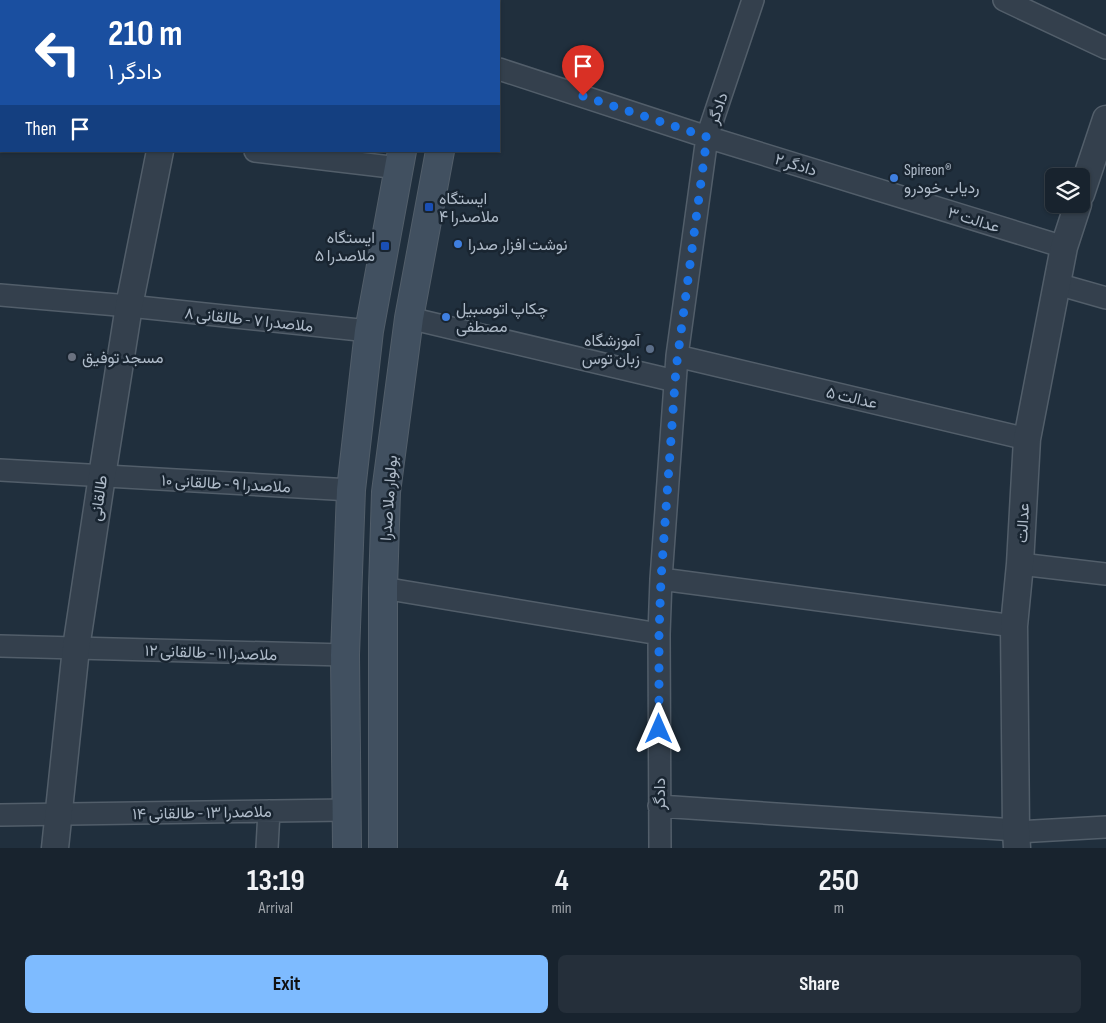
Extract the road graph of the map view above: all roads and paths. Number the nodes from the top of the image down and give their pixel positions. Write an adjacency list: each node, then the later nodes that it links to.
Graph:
1 (753, 0): 6 (street, دادگر)
2 (1004, 0): 3 (street)
3 (1106, 48)
4 (500, 69): 6 (street, دادگر ۲)
5 (1106, 119): 11 (street)
6 (707, 137): 12 (street, دادگر ۲); 21 (street, دادگر)
7 (160, 152): 18 (street, طالقانی)
8 (271, 152): 10 (street)
9 (440, 152): 19 (main road, بولوار ملا صدرا)
10 (400, 160): 20 (main road)
11 (1090, 168)
12 (885, 192): 14 (street, عدالت ۳)
13 (1075, 213): 14 (street, عدالت)
14 (1064, 246): 15 (street, عدالت)
15 (1057, 284): 17 (street); 23 (street, عدالت)
16 (0, 295): 18 (street, ملاصدرا ۷ - طالقانی ۸)
17 (1106, 298)
18 (128, 306): 20 (street, ملاصدرا ۷ - طالقانی ۸); 25 (street, طالقانی)
19 (409, 318): 22 (street); 30 (main road, بولوار ملا صدرا)
20 (369, 331): 26 (main road)
21 (677, 356): 22 (street, دادگر); 23 (street, عدالت ۵)
22 (675, 381): 29 (street, دادگر)
23 (1027, 439): 27 (street, عدالت)
24 (0, 470): 25 (street, ملاصدرا ۹ - طالقانی ۱۰)
25 (102, 476): 26 (street, ملاصدرا ۹ - طالقانی ۱۰); 34 (street, طالقانی)
26 (351, 490): 35 (main road)
27 (1020, 564): 28 (street); 31 (street, عدالت)
28 (1106, 574)
29 (661, 579): 31 (street); 32 (street, دادگر)
30 (383, 588): 32 (street); 46 (main road, بولوار ملا صدرا)
31 (1014, 626): 42 (street, عدالت)
32 (659, 634): 36 (street, دادگر)
33 (0, 646): 34 (street, ملاصدرا ۱۱ - طالقانی ۱۲)
34 (76, 648): 35 (street, ملاصدرا ۱۱ - طالقانی ۱۲); 39 (street, طالقانی)
35 (345, 656): 37 (main road)
36 (659, 806): 42 (street); 47 (street, دادگر)
37 (347, 810): 38 (street, ملاصدرا ۱۳ - طالقانی ۱۴); 45 (main road)
38 (269, 811): 39 (street, ملاصدرا ۱۳ - طالقانی ۱۴); 44 (street)
39 (58, 814): 40 (street, ملاصدرا ۱۳ - طالقانی ۱۴); 43 (street, طالقانی)
40 (0, 815)
41 (1106, 827): 42 (street)
42 (1017, 837)
43 (55, 848)
44 (267, 848)
45 (347, 848)
46 (383, 848)
47 (660, 848)

